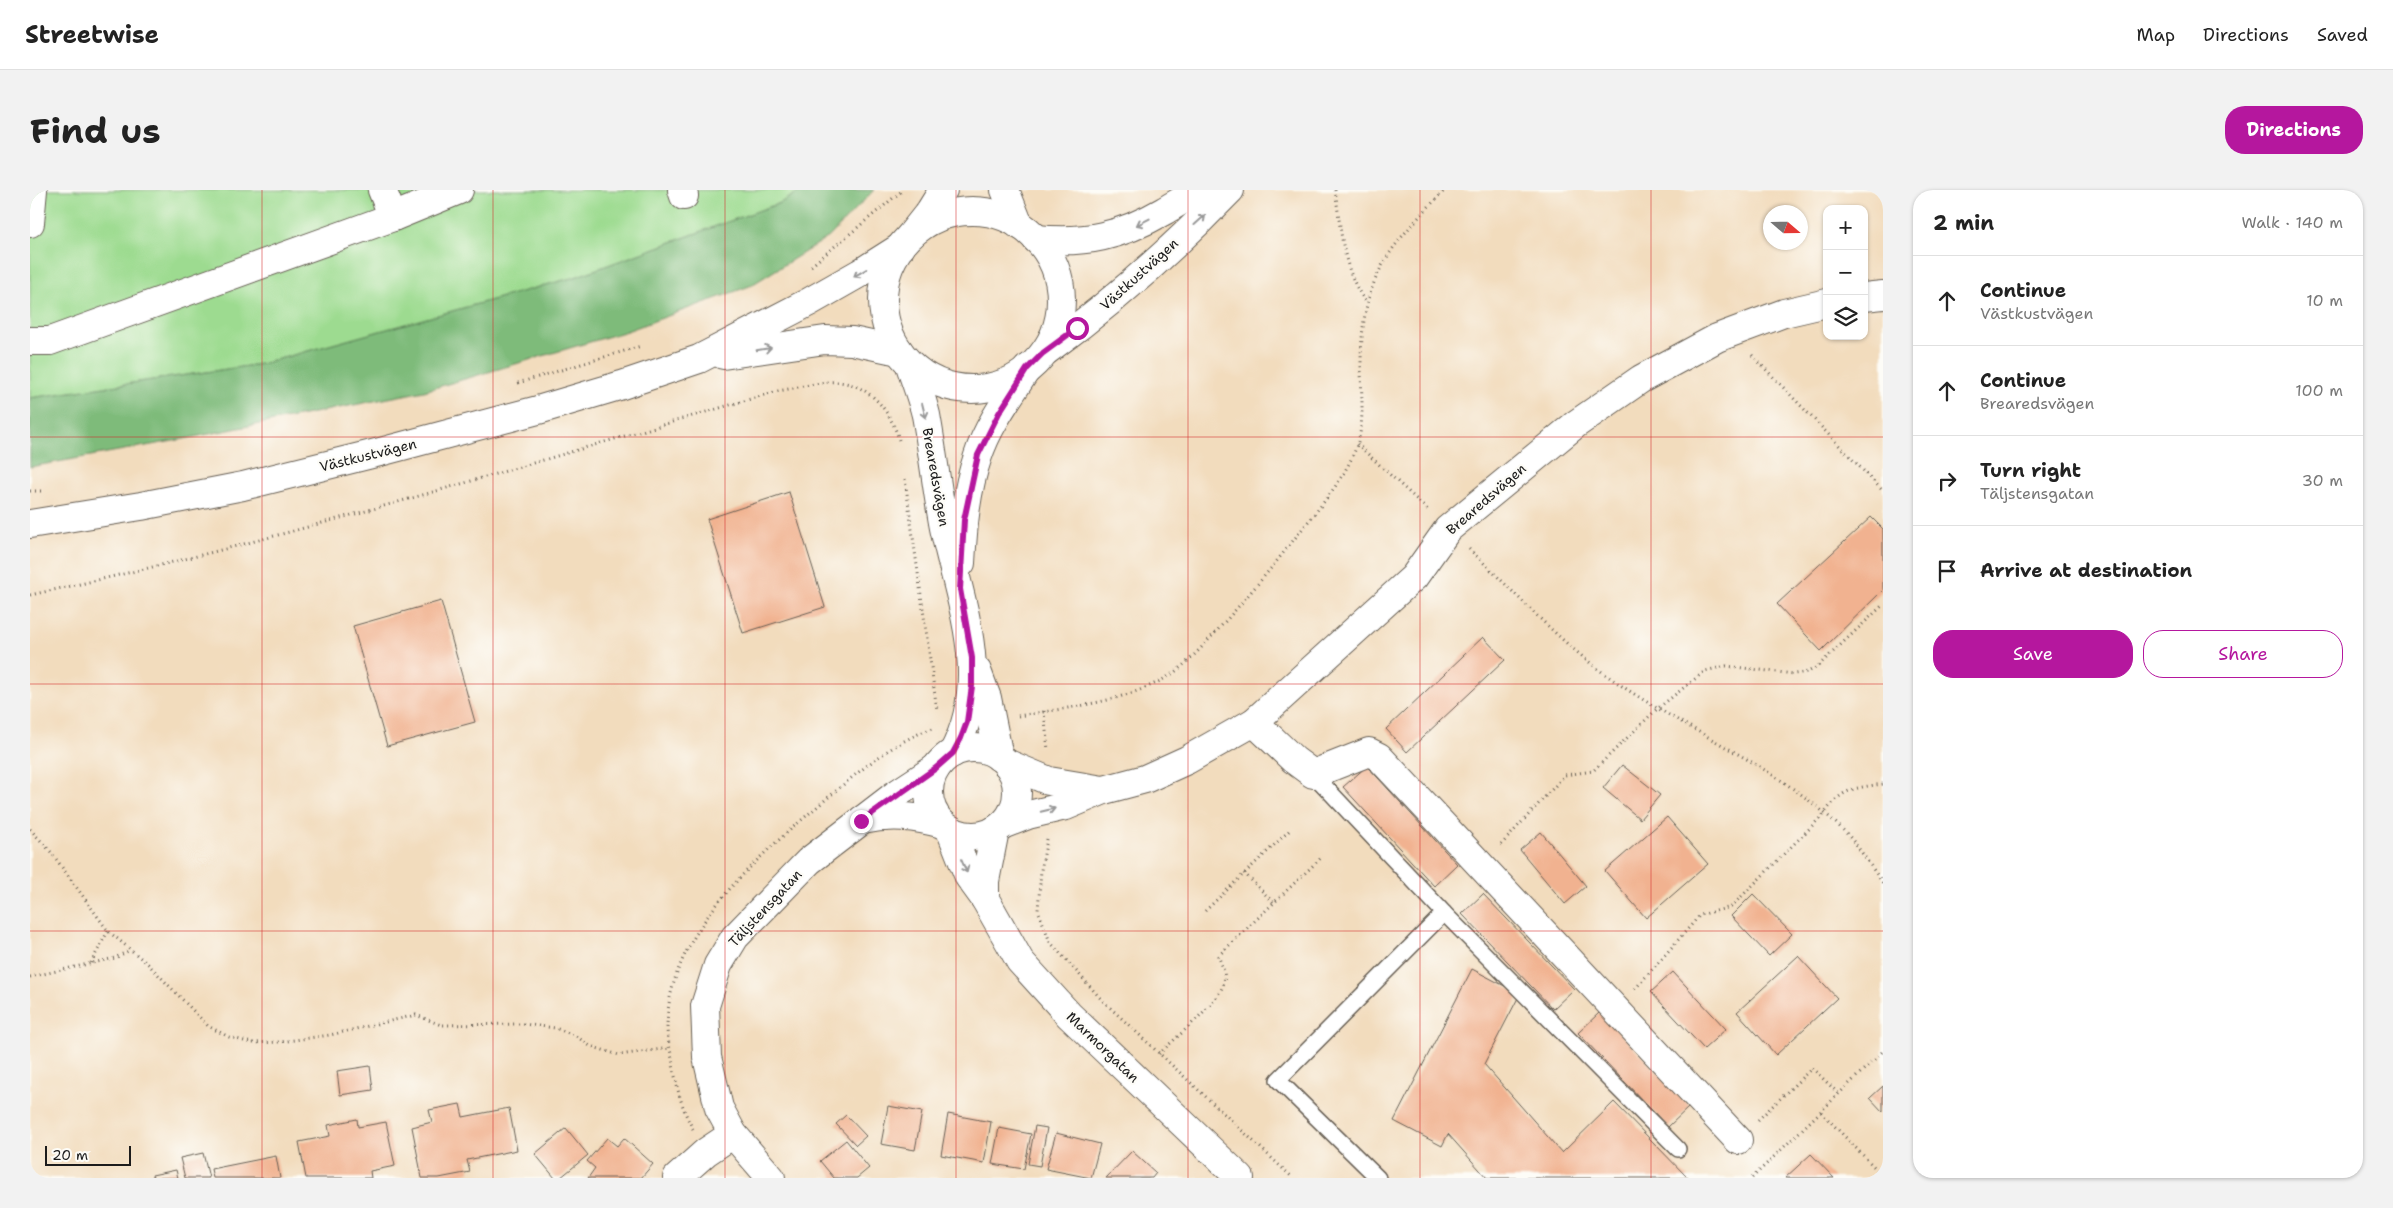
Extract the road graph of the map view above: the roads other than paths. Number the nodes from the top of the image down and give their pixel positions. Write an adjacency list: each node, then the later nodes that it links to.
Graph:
1 (33, 190): 9 (street)
2 (382, 190): 8 (street)
3 (458, 190): 8 (street)
4 (943, 190): 11 (street)
5 (1005, 190): 10 (street)
6 (1201, 190): 10 (street, one-way to 10)
7 (1230, 190): 18 (street, Västkustvägen, one-way to 7)
8 (393, 217): 15 (street)
9 (30, 224)
10 (1027, 232): 11 (street); 18 (street)
11 (906, 241): 16 (street); 17 (street, Västkustvägen, one-way to 17)
12 (1883, 295): 13 (street)
13 (1868, 297)
14 (1823, 304): 22 (street, Brearedsvägen)
15 (30, 341)
16 (904, 358): 17 (street, Västkustvägen, one-way to 16); 18 (street); 20 (street, Brearedsvägen, one-way to 20)
17 (699, 359): 19 (street, Västkustvägen)
18 (1035, 361): 20 (street, Brearedsvägen)
19 (30, 524)
20 (960, 589): 21 (street, Brearedsvägen)
21 (972, 658): 23 (street, Brearedsvägen); 24 (street, Brearedsvägen)
22 (1254, 722): 25 (street); 26 (street, Brearedsvägen)
23 (944, 760): 24 (street); 27 (street, Täljstensgatan); 28 (street)
24 (1003, 760): 26 (street, Brearedsvägen); 29 (street)
25 (1313, 774): 31 (lane); 33 (street)
26 (1104, 790): 29 (street, Brearedsvägen, one-way to 26)
27 (861, 821): 28 (street, Täljstensgatan); 32 (street, Täljstensgatan)
28 (946, 826): 29 (street); 30 (street, Marmorgatan, one-way to 30)
29 (998, 827): 30 (street, Marmorgatan)
30 (986, 899): 37 (street, Marmorgatan)
31 (1444, 913): 34 (lane); 38 (lane)
32 (733, 1134): 35 (street); 36 (street, Täljstensgatan)
33 (1738, 1140)
34 (1678, 1149)
35 (678, 1178)
36 (771, 1178)
37 (1240, 1178)
38 (1378, 1178)

